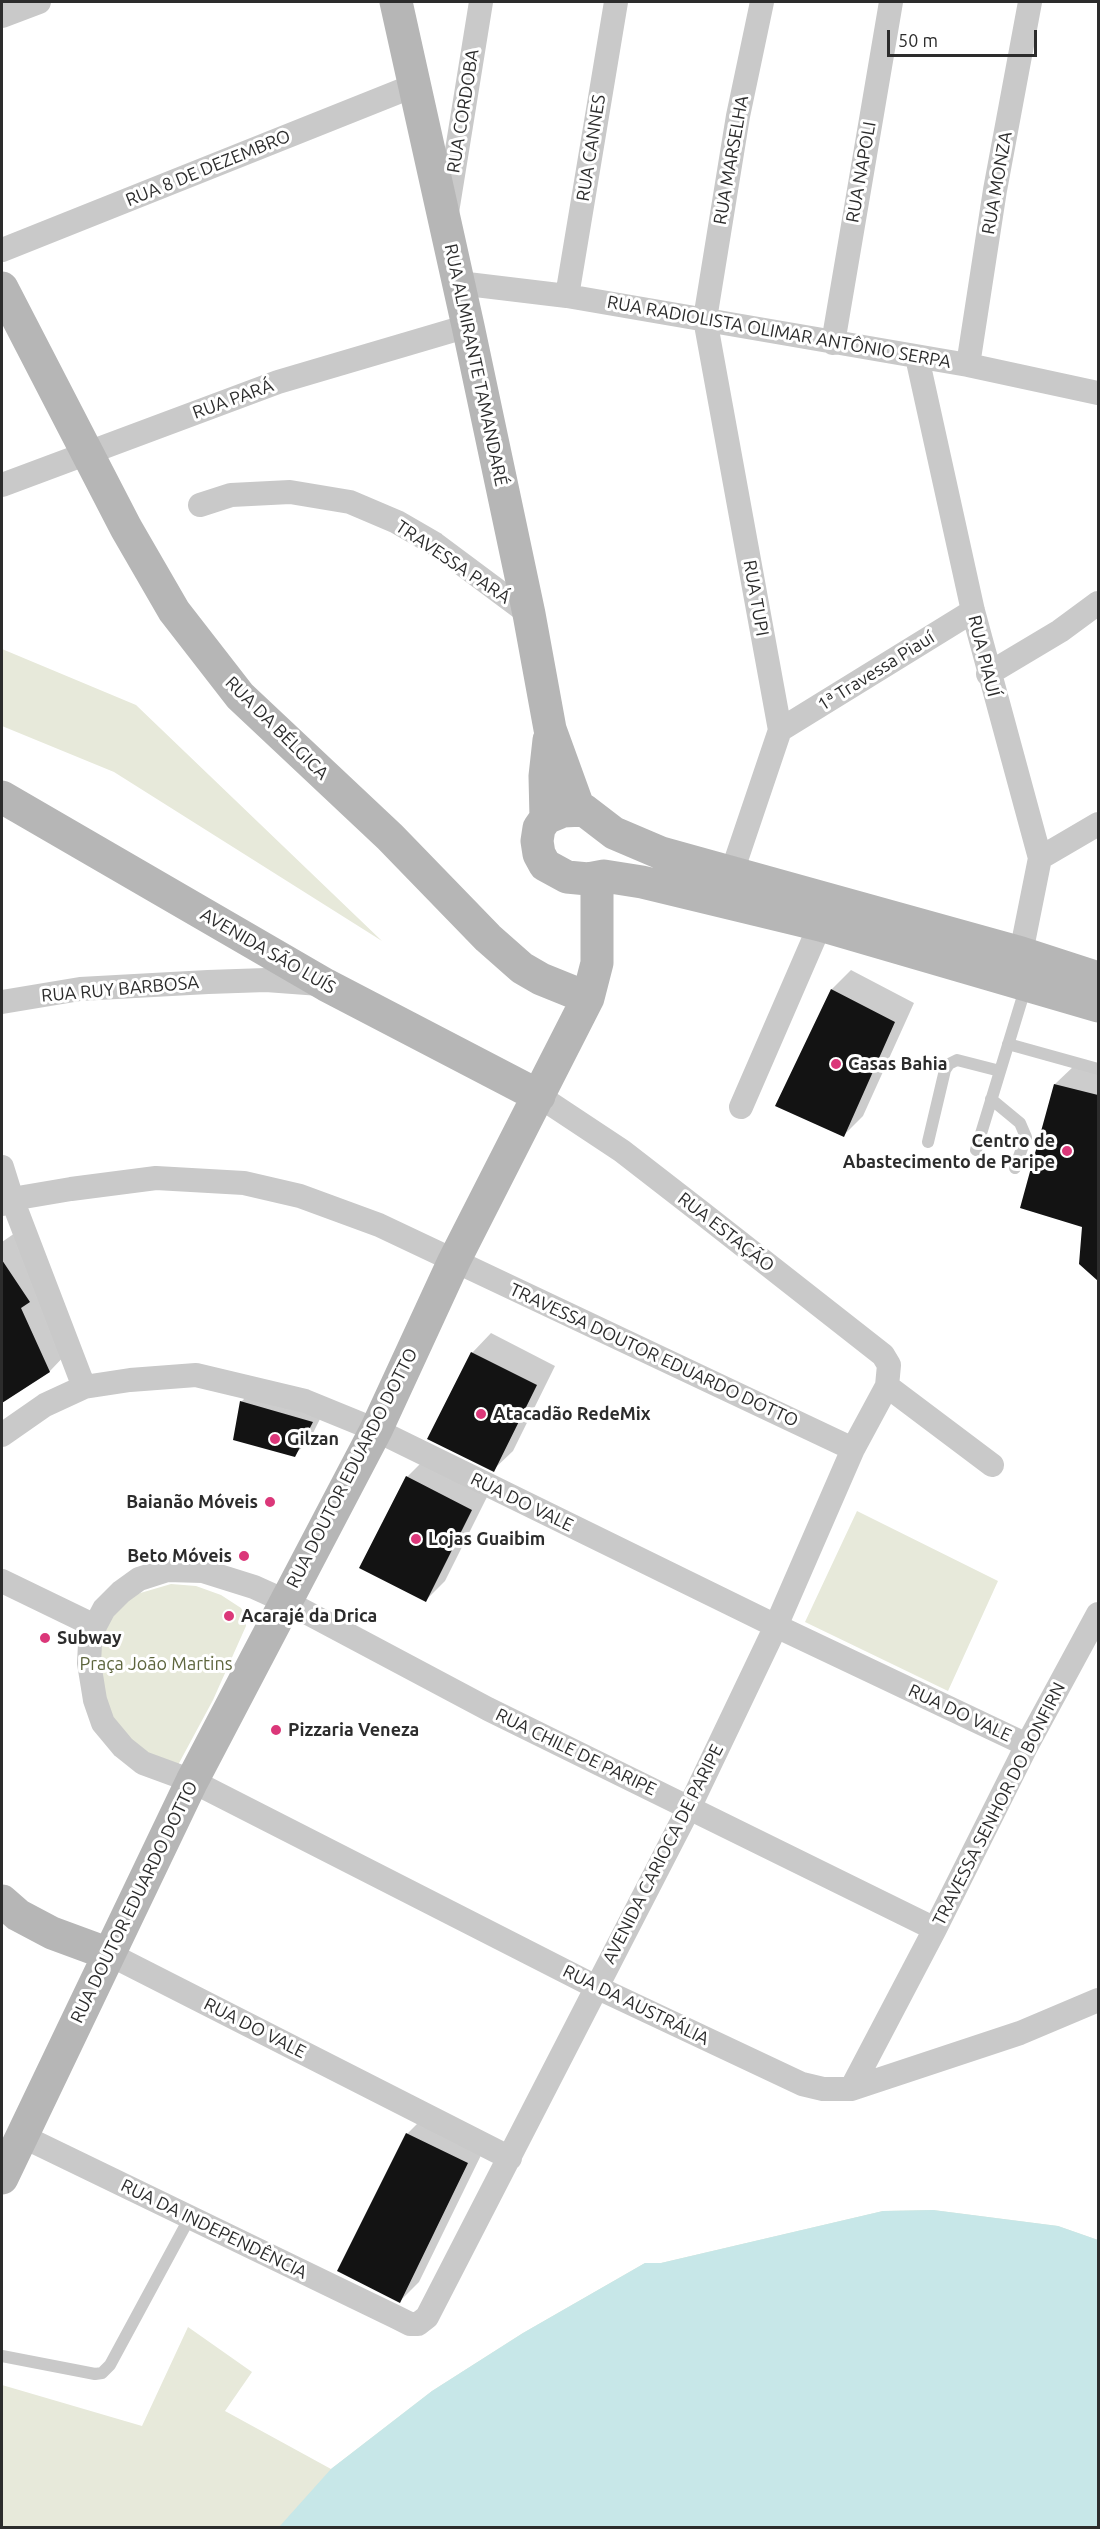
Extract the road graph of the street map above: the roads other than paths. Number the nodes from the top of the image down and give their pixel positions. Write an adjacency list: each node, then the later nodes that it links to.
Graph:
1 (39, 2): 8 (street)
2 (396, 2): 9 (main road, RUA ALMIRANTE TAMANDARÉ)
3 (481, 2): 10 (street, RUA CORDOBA)
4 (616, 2): 14 (street, RUA CANNES)
5 (762, 2): 15 (street, RUA MARSELHA)
6 (891, 2): 17 (street, RUA NAPOLI)
7 (1030, 2): 19 (street, RUA MONZA)
8 (2, 16)
9 (413, 86): 10 (main road, RUA ALMIRANTE TAMANDARÉ); 11 (street, RUA 8 DE DEZEMBRO)
10 (446, 221): 12 (main road, RUA ALMIRANTE TAMANDARÉ)
11 (2, 250)
12 (459, 283): 14 (street, RUA RADIOLISTA OLIMAR ANTÔNIO SERPA); 16 (main road, RUA ALMIRANTE TAMANDARÉ)
13 (2, 288): 21 (main road, RUA DA BÉLGICA)
14 (567, 296): 15 (street, RUA RADIOLISTA OLIMAR ANTÔNIO SERPA)
15 (705, 320): 17 (street, RUA RADIOLISTA OLIMAR ANTÔNIO SERPA); 29 (street, RUA TUPI)
16 (468, 326): 21 (street, RUA PARÁ); 26 (main road, RUA ALMIRANTE TAMANDARÉ)
17 (833, 343): 18 (street, RUA RADIOLISTA OLIMAR ANTÔNIO SERPA)
18 (917, 357): 19 (street, RUA RADIOLISTA OLIMAR ANTÔNIO SERPA); 25 (street, RUA PIAUÍ)
19 (968, 365): 20 (street, RUA RADIOLISTA OLIMAR ANTÔNIO SERPA)
20 (1098, 393)
21 (86, 452): 22 (street, RUA PARÁ); 43 (main road, RUA DA BÉLGICA)
22 (2, 485)
23 (200, 505): 26 (street, TRAVESSA PARÁ)
24 (1098, 603): 27 (street)
25 (973, 611): 27 (street, RUA PIAUÍ); 29 (street, 1ª Travessa Piauí)
26 (529, 614): 28 (main road, RUA ALMIRANTE TAMANDARÉ)
27 (988, 674): 34 (street, RUA PIAUÍ)
28 (550, 729): 31 (main road, RUA ALMIRANTE TAMANDARÉ); 32 (main road, RUA ALMIRANTE TAMANDARÉ)
29 (780, 730): 35 (street, RUA TUPI)
30 (6, 802): 38 (main road, AVENIDA SÃO LUÍS)
31 (579, 809): 32 (main road); 35 (main road)
32 (546, 818): 36 (main road, RUA ALMIRANTE TAMANDARÉ)
33 (1098, 824): 34 (street)
34 (1040, 858): 39 (street, RUA PIAUÍ)
35 (732, 872): 39 (main road)
36 (597, 878): 37 (main road, RUA ALMIRANTE TAMANDARÉ); 43 (main road, RUA DOUTOR EDUARDO DOTTO)
37 (820, 925): 39 (main road, RUA ALMIRANTE TAMANDARÉ); 51 (street)
38 (264, 950): 41 (street); 42 (main road, AVENIDA SÃO LUÍS)
39 (1024, 969): 40 (main road); 45 (main road); 46 (lane)
40 (1098, 978)
41 (239, 980): 42 (street, RUA RUY BARBOSA); 44 (street, RUA RUY BARBOSA)
42 (326, 984): 49 (main road, AVENIDA SÃO LUÍS)
43 (588, 998): 49 (main road, RUA DOUTOR EDUARDO DOTTO)
44 (2, 1002)
45 (1098, 1006)
46 (1008, 1044): 47 (lane); 48 (lane)
47 (1098, 1069)
48 (1000, 1071): 50 (lane); 52 (lane)
49 (539, 1096): 57 (main road, RUA DOUTOR EDUARDO DOTTO); 58 (street, RUA ESTAÇÃO)
50 (991, 1099): 53 (lane); 55 (lane)
51 (741, 1107)
52 (928, 1142)
53 (976, 1150)
54 (2, 1167): 56 (street)
55 (1015, 1168)
56 (7, 1202): 57 (street); 59 (street)
57 (454, 1261): 60 (main road, RUA DOUTOR EDUARDO DOTTO); 62 (street, TRAVESSA DOUTOR EDUARDO DOTTO)
58 (887, 1386): 62 (street, AVENIDA CARIOCA DE PARIPE); 63 (street)
59 (84, 1387): 60 (street, RUA DO VALE); 61 (street, RUA DO VALE)
60 (376, 1430): 65 (main road, RUA DOUTOR EDUARDO DOTTO); 68 (street, RUA DO VALE)
61 (2, 1435)
62 (853, 1449): 68 (street, AVENIDA CARIOCA DE PARIPE)
63 (992, 1466)
64 (2, 1581): 67 (street)
65 (285, 1601): 67 (street); 70 (main road, RUA DOUTOR EDUARDO DOTTO); 71 (street, RUA CHILE DE PARIPE)
66 (1098, 1615): 69 (street, TRAVESSA SENHOR DO BONFIRN)
67 (95, 1626): 70 (street)
68 (776, 1626): 69 (street, RUA DO VALE); 71 (street, AVENIDA CARIOCA DE PARIPE)
69 (1027, 1745): 73 (street, TRAVESSA SENHOR DO BONFIRN)
70 (192, 1781): 74 (main road, RUA DOUTOR EDUARDO DOTTO); 75 (street, RUA DA AUSTRÁLIA)
71 (689, 1808): 73 (street, RUA CHILE DE PARIPE); 75 (street, AVENIDA CARIOCA DE PARIPE)
72 (2, 1901): 74 (main road, RUA DO VALE)
73 (935, 1929): 77 (street, TRAVESSA SENHOR DO BONFIRN)
74 (109, 1954): 78 (main road, RUA DOUTOR EDUARDO DOTTO); 79 (street, RUA DO VALE)
75 (596, 1987): 77 (street, RUA DA AUSTRÁLIA); 79 (street, AVENIDA CARIOCA DE PARIPE)
76 (1098, 2000): 77 (street, RUA DA AUSTRÁLIA)
77 (851, 2090)
78 (12, 2129): 80 (main road, RUA DOUTOR EDUARDO DOTTO); 81 (street, RUA DA INDEPENDÊNCIA)
79 (510, 2158): 82 (street, AVENIDA CARIOCA DE PARIPE)
80 (2, 2178)
81 (190, 2217): 82 (street, RUA DA INDEPENDÊNCIA); 83 (lane)
82 (427, 2317)
83 (2, 2356)

